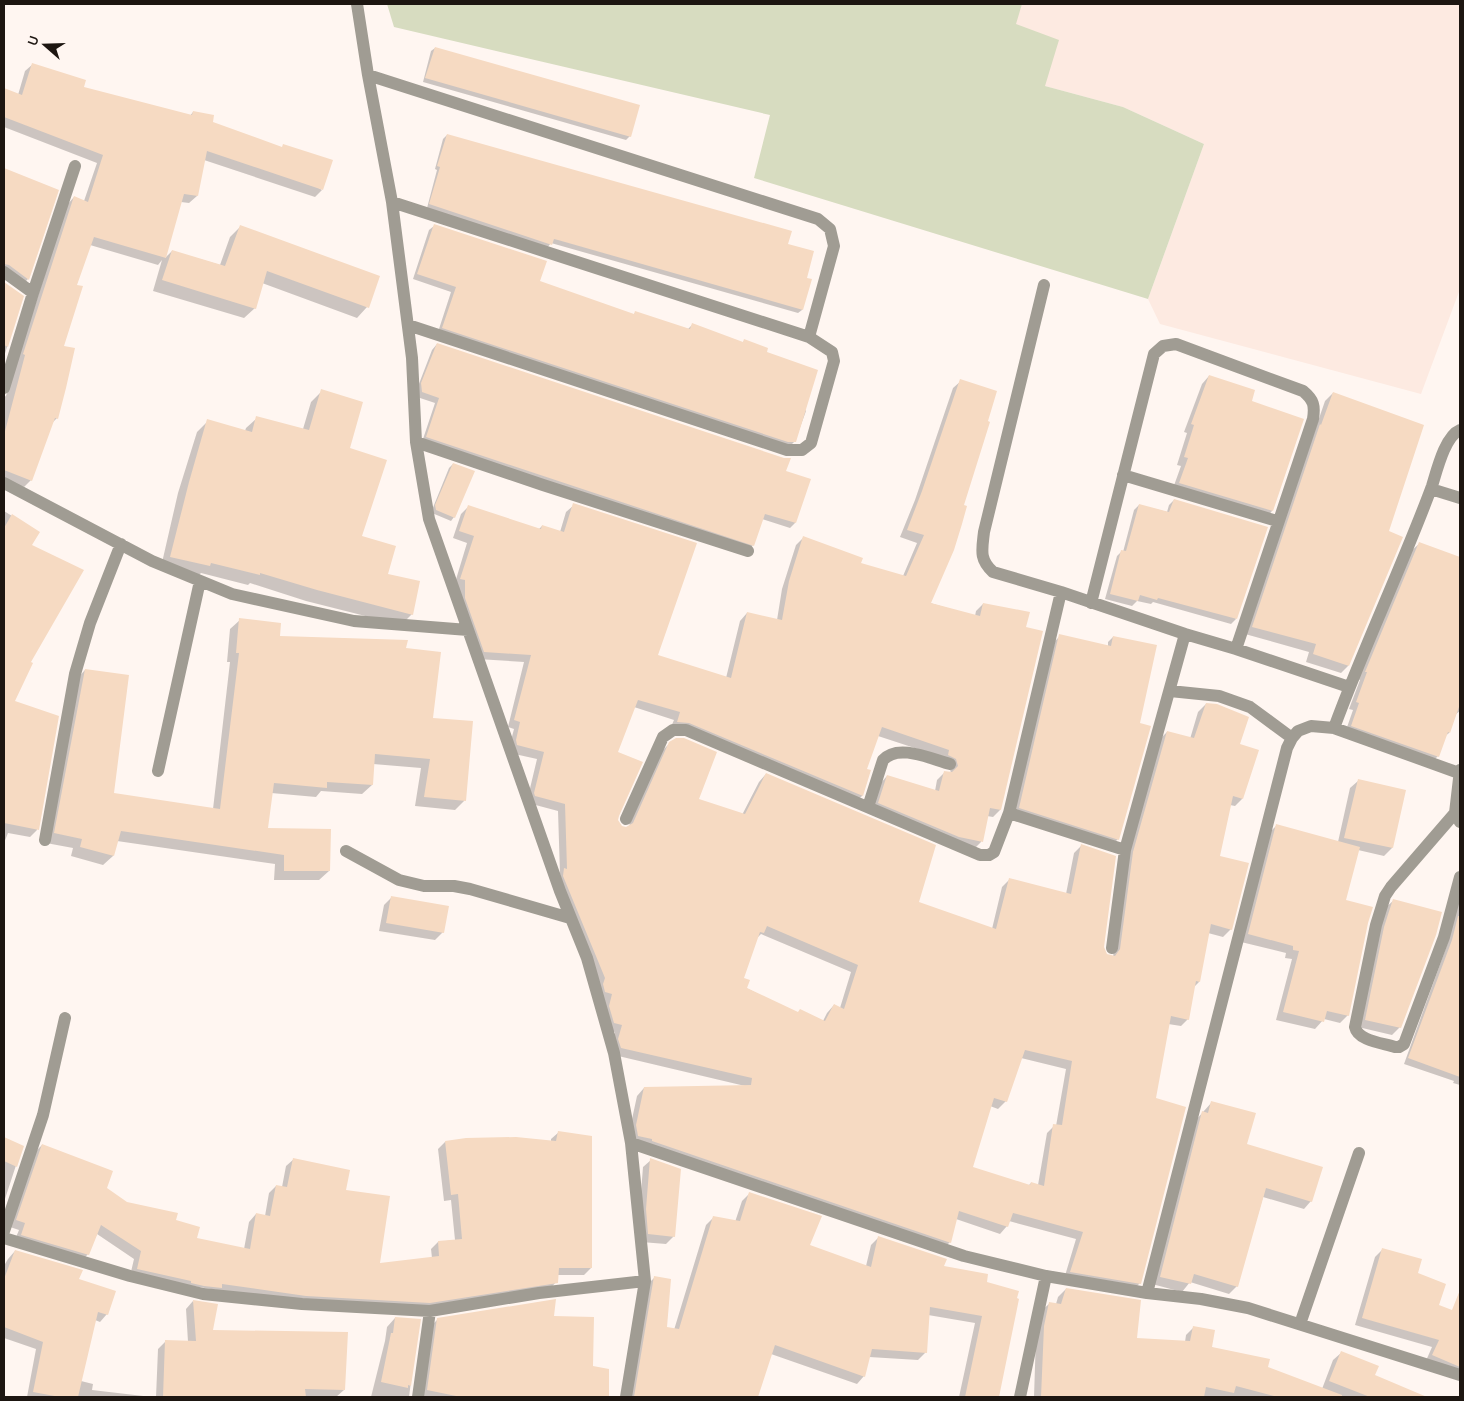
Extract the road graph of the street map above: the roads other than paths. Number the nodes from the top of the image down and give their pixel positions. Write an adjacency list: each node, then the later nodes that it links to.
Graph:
1 (357, 4): 2 (street)
2 (368, 75): 4 (street); 9 (street)
3 (75, 166): 7 (street)
4 (392, 202): 8 (street); 9 (street)
5 (4, 272): 7 (street)
6 (1044, 285): 21 (street)
7 (33, 294): 10 (street)
8 (408, 325): 9 (street); 12 (street)
9 (809, 337)
10 (4, 388)
11 (1460, 430): 15 (street)
12 (416, 442): 19 (street); 23 (street)
13 (1123, 475): 17 (street); 17 (street); 22 (street)
14 (4, 483): 18 (street)
15 (1431, 489): 16 (street); 26 (street)
16 (1460, 498)
17 (1277, 522): 25 (street)
18 (120, 544): 20 (street); 37 (street)
19 (748, 551)
20 (200, 581): 23 (street); 31 (street)
21 (1061, 592): 22 (street); 34 (street)
22 (1091, 603): 24 (street)
23 (468, 630): 41 (street)
24 (1186, 634): 25 (street); 27 (street)
25 (1236, 649): 26 (street)
26 (1349, 687): 28 (street)
27 (1170, 691): 29 (street); 38 (street)
28 (1334, 728): 29 (street); 32 (street)
29 (1292, 738): 50 (street)
30 (950, 764): 33 (street)
31 (158, 770)
32 (1460, 771): 35 (street)
33 (868, 807): 34 (street); 36 (street)
34 (1009, 813): 38 (street)
35 (1458, 817): 40 (street)
36 (626, 819)
37 (46, 840)
38 (1125, 850): 42 (street)
39 (346, 851): 41 (street)
40 (1460, 877)
41 (570, 918): 44 (street)
42 (1112, 948)
43 (65, 1018): 46 (street)
44 (631, 1143): 48 (street); 49 (street)
45 (1359, 1153): 52 (street)
46 (4, 1231)
47 (4, 1238): 51 (street)
48 (1046, 1276): 50 (street); 56 (street)
49 (645, 1282): 51 (street); 55 (street)
50 (1147, 1292): 52 (street)
51 (430, 1311): 54 (street)
52 (1300, 1324): 53 (street)
53 (1460, 1375)
54 (418, 1397)
55 (626, 1397)
56 (1020, 1397)

